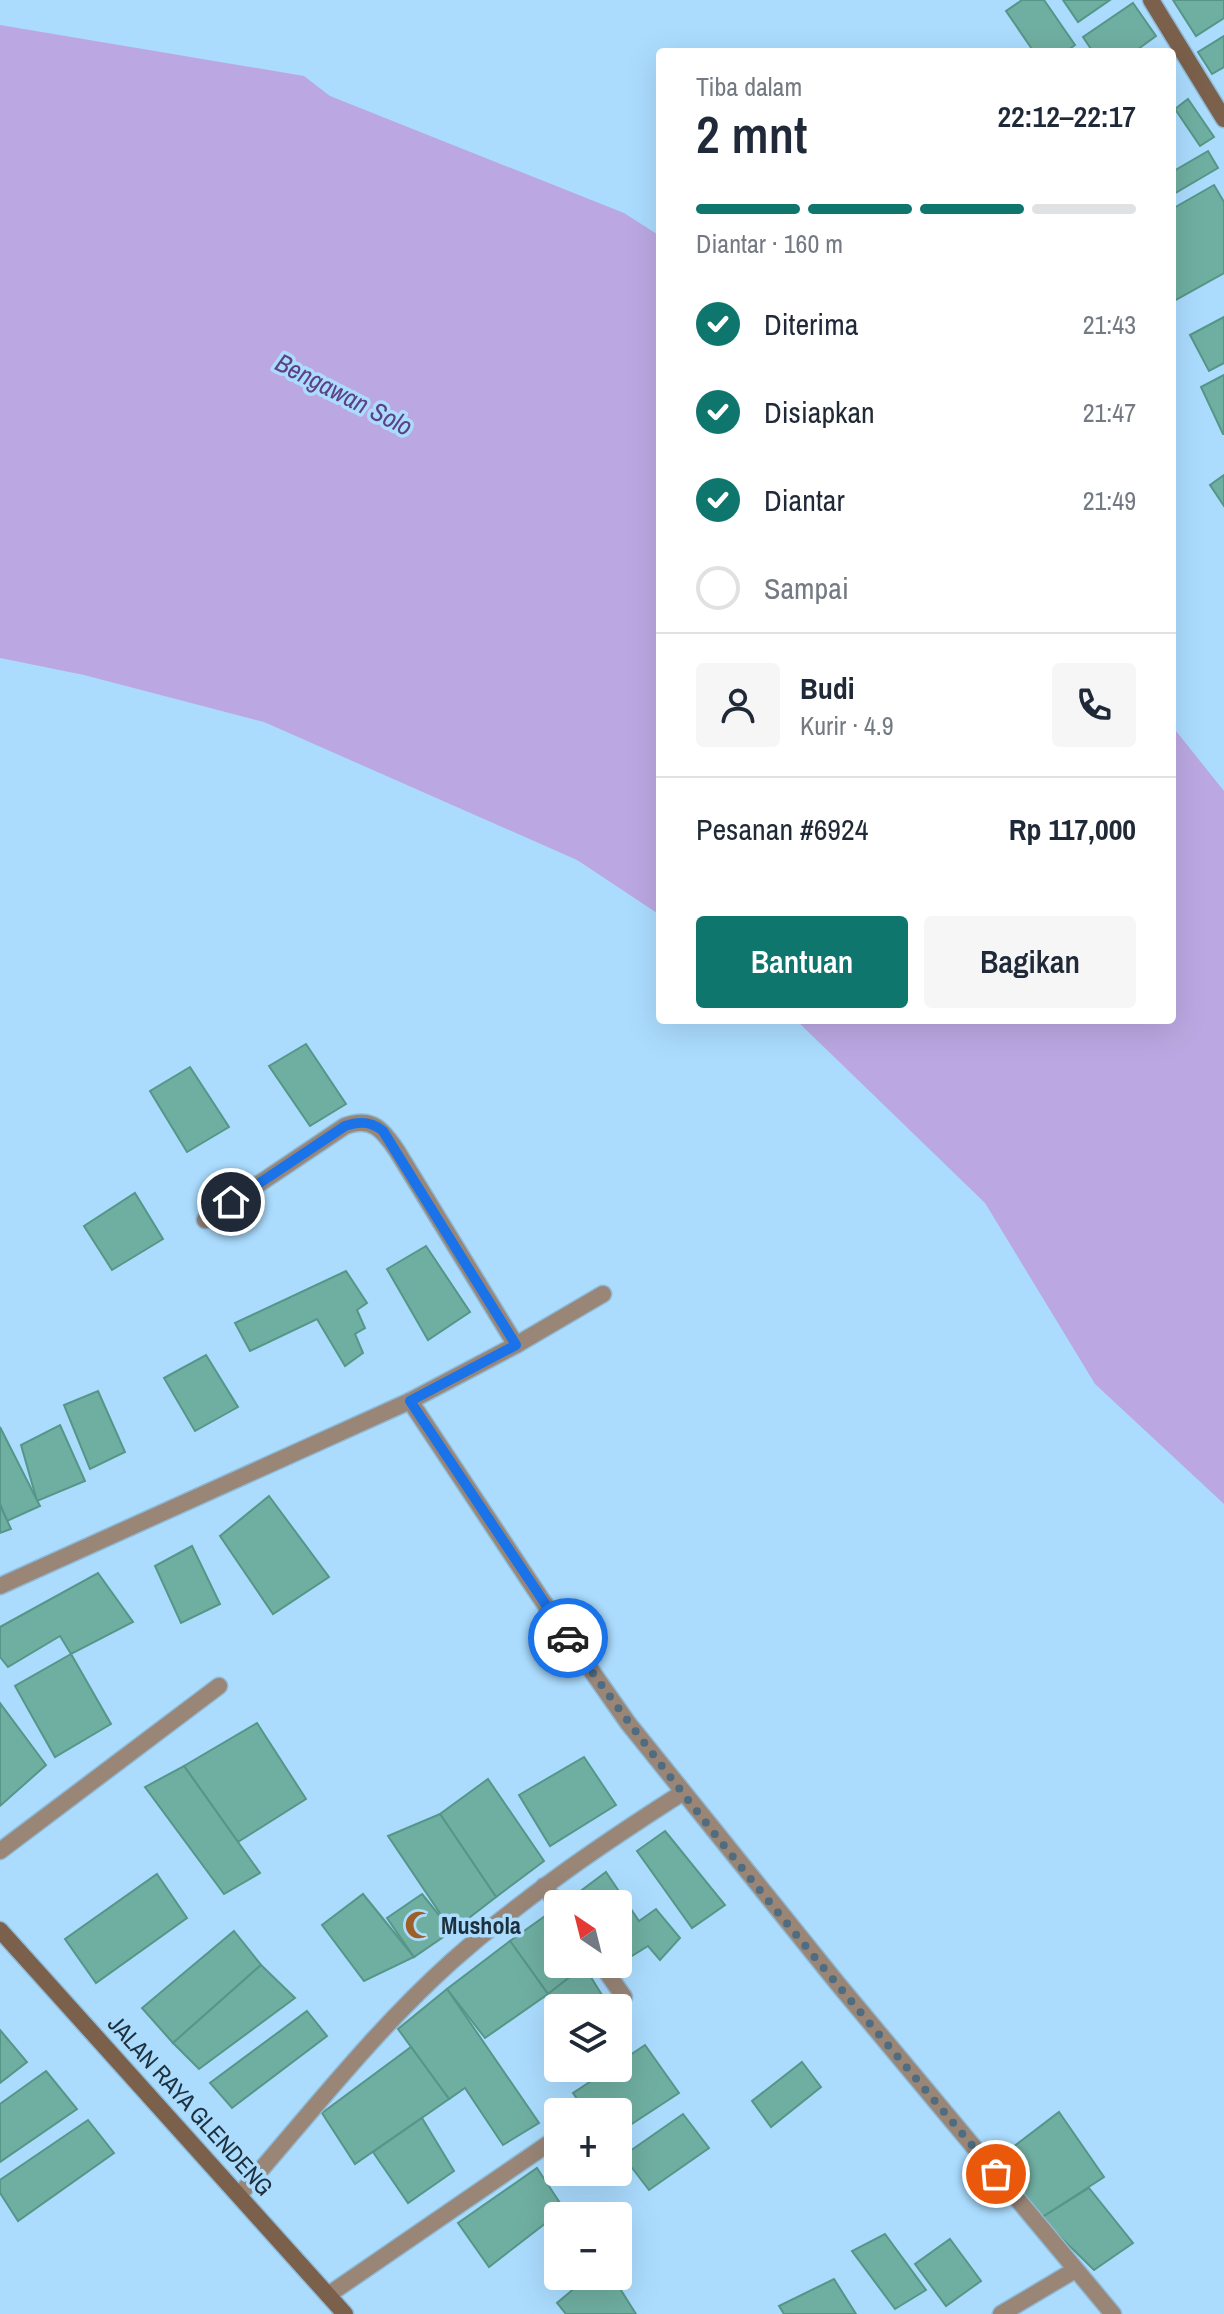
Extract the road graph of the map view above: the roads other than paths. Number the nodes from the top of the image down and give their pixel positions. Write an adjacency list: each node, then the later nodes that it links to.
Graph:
1 (1151, 0): 2 (main road)
2 (1224, 119)
3 (205, 1220): 5 (street)
4 (603, 1294): 5 (street)
5 (516, 1345): 6 (street)
6 (410, 1401): 7 (street); 9 (street)
7 (0, 1586)
8 (219, 1686): 10 (street)
9 (682, 1793): 11 (street); 16 (street)
10 (0, 1851)
11 (544, 1886): 12 (street); 15 (street)
12 (547, 1890)
13 (0, 1930): 15 (main road, JALAN RAYA GLENDENG)
14 (544, 2147): 17 (street)
15 (240, 2194): 17 (main road, JALAN RAYA GLENDENG)
16 (1075, 2270): 19 (street); 20 (street)
17 (328, 2295): 18 (main road, JALAN RAYA GLENDENG)
18 (345, 2314)
19 (1001, 2314)
20 (1113, 2314)

